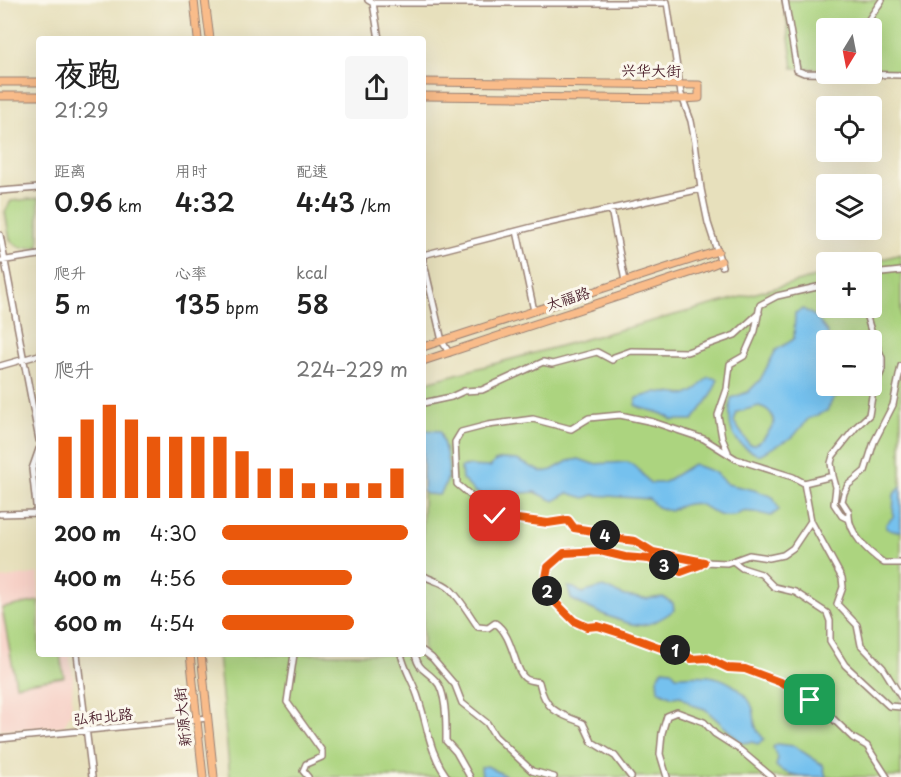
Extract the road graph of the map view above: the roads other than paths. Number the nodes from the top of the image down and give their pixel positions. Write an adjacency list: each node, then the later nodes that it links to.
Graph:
1 (194, 0): 8 (main road)
2 (205, 0): 9 (main road)
3 (785, 0): 11 (street)
4 (882, 0): 7 (street)
5 (371, 1): 6 (street); 10 (street)
6 (667, 2): 17 (street)
7 (870, 18)
8 (196, 36)
9 (210, 36)
10 (378, 36)
11 (816, 73)
12 (882, 75): 13 (street)
13 (901, 75)
14 (0, 82): 15 (main road)
15 (36, 82)
16 (426, 82): 17 (main road, 兴华大街)
17 (680, 86): 21 (street); 21 (main road, 兴华大街)
18 (0, 96): 19 (main road)
19 (36, 96)
20 (426, 96): 21 (main road, 兴华大街)
21 (683, 99): 23 (street)
22 (36, 188): 24 (street)
23 (701, 189): 25 (street); 28 (street)
24 (0, 191)
25 (612, 209): 26 (street); 36 (street)
26 (516, 231): 30 (street); 38 (street)
27 (0, 235): 31 (street)
28 (718, 251): 32 (street); 36 (main road, 太福路)
29 (36, 255): 31 (street)
30 (426, 256)
31 (3, 260): 45 (street)
32 (722, 263): 43 (main road, 太福路)
33 (426, 270): 41 (street)
34 (901, 271): 35 (street)
35 (882, 273)
36 (625, 281): 38 (main road, 太福路)
37 (816, 287): 39 (street)
38 (534, 311): 41 (main road, 太福路)
39 (759, 313): 49 (street); 51 (street)
40 (867, 318): 53 (street)
41 (442, 341): 42 (main road, 太福路); 43 (street)
42 (426, 346)
43 (449, 353): 46 (main road, 太福路)
44 (36, 356): 45 (street)
45 (25, 359): 47 (street); 50 (street)
46 (426, 360)
47 (0, 366)
48 (901, 366): 58 (street)
49 (426, 402)
50 (36, 423)
51 (729, 454): 54 (street); 61 (street)
52 (36, 458): 55 (street)
53 (833, 476): 54 (street); 58 (street)
54 (804, 483): 59 (street)
55 (36, 500)
56 (0, 514): 57 (street)
57 (36, 515)
58 (848, 519): 62 (street)
59 (811, 521): 60 (street); 71 (street)
60 (733, 561): 61 (street); 72 (street)
61 (704, 562): 87 (street)
62 (901, 563)
63 (426, 576): 84 (street)
64 (426, 653): 83 (street)
65 (77, 657): 75 (street)
66 (190, 657): 74 (main road, 新源大街)
67 (201, 657): 73 (main road, 新源大街)
68 (294, 657): 80 (street)
69 (402, 657): 81 (street)
70 (416, 657): 82 (street)
71 (901, 697)
72 (901, 707)
73 (208, 718): 74 (street, 弘和北路); 79 (main road, 新源大街)
74 (197, 719): 75 (street, 弘和北路); 78 (main road, 新源大街)
75 (87, 730): 76 (street, 弘和北路); 77 (street)
76 (0, 740)
77 (92, 777)
78 (203, 777)
79 (214, 777)
80 (308, 777)
81 (447, 777)
82 (470, 777)
83 (554, 777)
84 (631, 777)
85 (667, 777): 86 (street)
86 (772, 777)
87 (887, 777)

